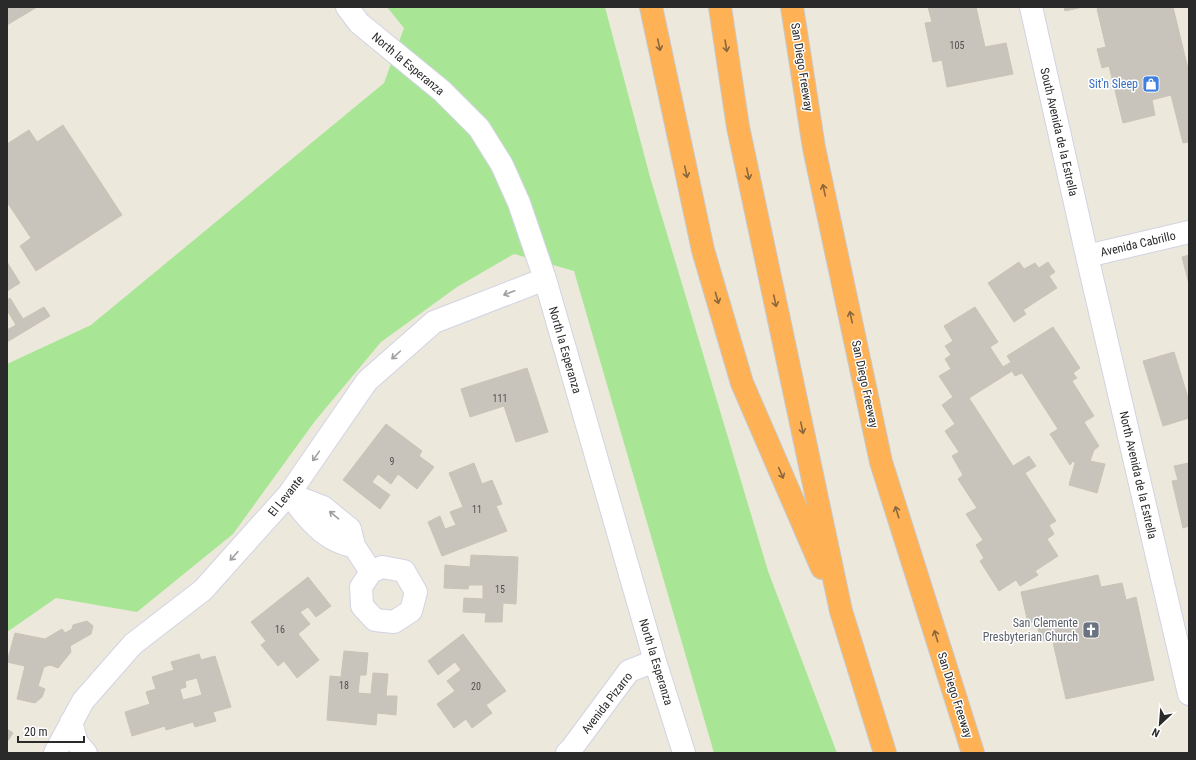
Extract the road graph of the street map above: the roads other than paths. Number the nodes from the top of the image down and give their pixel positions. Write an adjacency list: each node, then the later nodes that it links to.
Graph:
1 (347, 7): 8 (street, North la Esperanza)
2 (651, 7): 11 (highway, one-way to 11)
3 (720, 7): 11 (highway, one-way to 11)
4 (792, 7): 20 (highway, San Diego Freeway, one-way to 4)
5 (1031, 7): 7 (street, South Avenida de la Estrella)
6 (1189, 232): 7 (street, Avenida Cabrillo)
7 (1087, 256): 13 (street, North Avenida de la Estrella)
8 (545, 280): 9 (street, El Levante, one-way to 9); 12 (street, North la Esperanza)
9 (290, 494): 10 (street); 14 (street, El Levante, one-way to 14)
10 (371, 572)
11 (841, 611): 19 (highway)
12 (655, 661): 17 (street, Avenida Pizarro); 18 (street, North la Esperanza)
13 (1189, 694)
14 (71, 722): 15 (street, El Levante); 16 (street)
15 (55, 753)
16 (86, 753)
17 (566, 753)
18 (684, 753)
19 (885, 753)
20 (974, 753)

